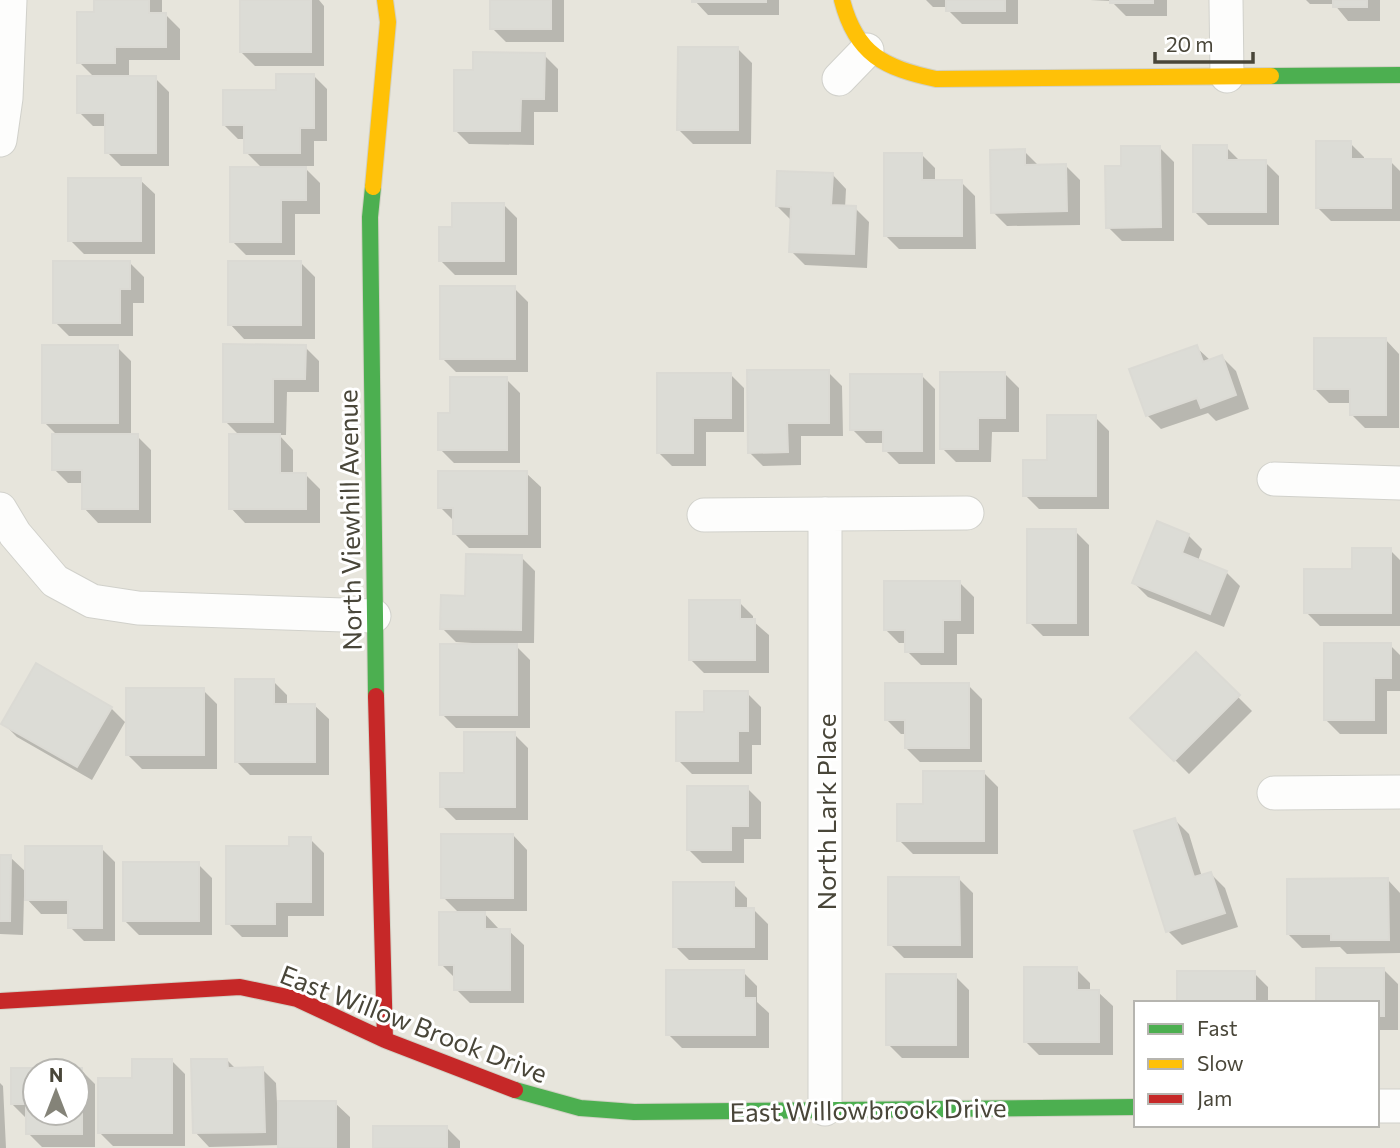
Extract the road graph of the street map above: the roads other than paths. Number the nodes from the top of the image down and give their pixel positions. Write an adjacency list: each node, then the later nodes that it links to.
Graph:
1 (10, 0): 9 (street)
2 (385, 0): 16 (street, North Viewhill Avenue)
3 (842, 0): 5 (street)
4 (1226, 0): 7 (street)
5 (867, 50): 7 (street); 8 (street)
6 (1400, 75): 7 (street)
7 (1227, 76)
8 (838, 79)
9 (0, 140)
10 (1274, 479): 11 (street)
11 (1400, 483)
12 (0, 509): 16 (street)
13 (967, 513): 14 (street)
14 (825, 514): 15 (street); 24 (street, North Lark Place)
15 (704, 515)
16 (374, 616): 20 (street, North Viewhill Avenue)
17 (1400, 792): 18 (street)
18 (1274, 793)
19 (0, 1001): 20 (street, East Willow Brook Drive)
20 (385, 1040): 25 (street, East Willow Brook Drive)
21 (1379, 1106): 22 (street)
22 (1400, 1106)
23 (1134, 1107): 24 (street, East Willowbrook Drive)
24 (825, 1109): 25 (street, East Willowbrook Drive)
25 (600, 1110)

